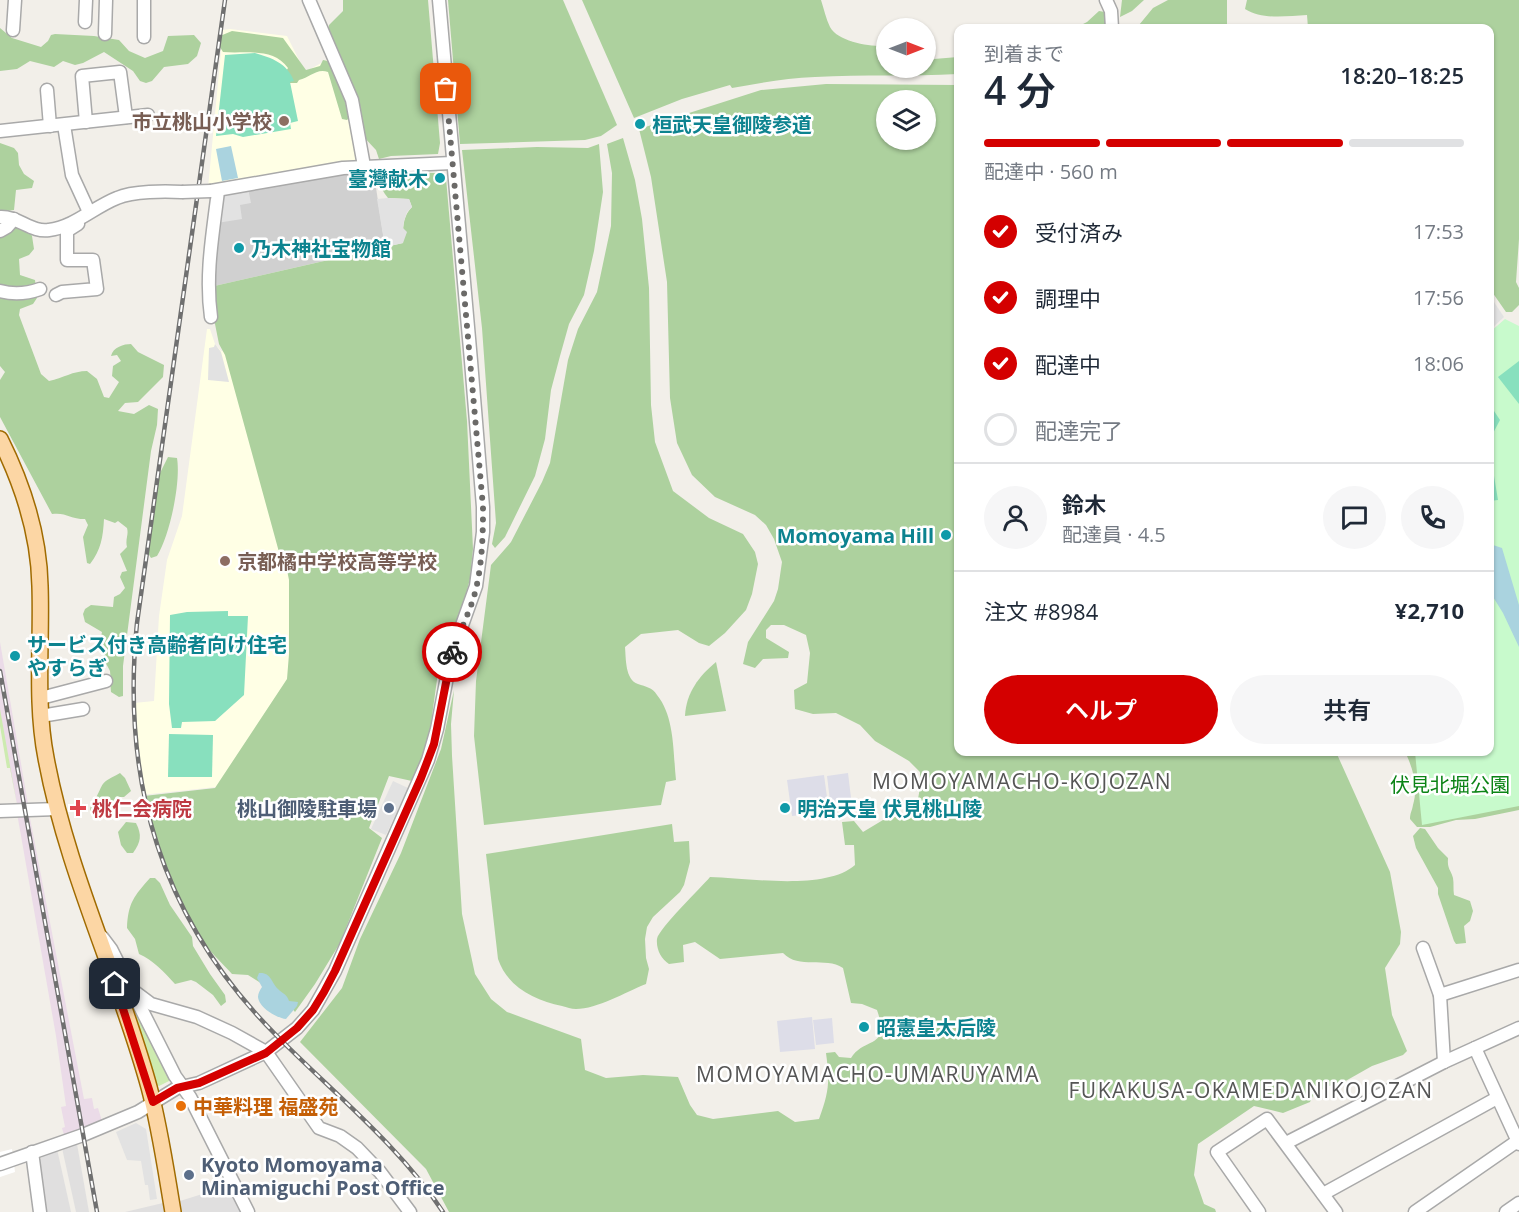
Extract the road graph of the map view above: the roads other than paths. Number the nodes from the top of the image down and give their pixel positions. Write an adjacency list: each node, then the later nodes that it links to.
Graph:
1 (15, 0): 10 (street)
2 (86, 0): 8 (street)
3 (106, 0): 11 (street)
4 (144, 0): 12 (street)
5 (309, 0): 21 (street)
6 (439, 0): 20 (street)
7 (1111, 4): 9 (street)
8 (85, 22)
9 (1112, 24)
10 (14, 30)
11 (105, 34)
12 (144, 37)
13 (47, 90): 18 (street)
14 (148, 115): 15 (street)
15 (126, 117): 16 (street); 16 (street)
16 (86, 122): 17 (street)
17 (64, 125): 18 (street); 23 (street)
18 (50, 126): 19 (street)
19 (0, 131)
20 (452, 163): 21 (street); 45 (street)
21 (364, 166): 22 (street)
22 (214, 191): 23 (street, bridge); 30 (street)
23 (84, 215): 25 (street); 29 (street)
24 (0, 217): 25 (street)
25 (14, 219): 26 (street)
26 (0, 231)
27 (40, 289): 28 (street)
28 (0, 291)
29 (56, 295)
30 (211, 317)
31 (0, 439): 33 (main road)
32 (106, 681): 33 (street)
33 (41, 698): 35 (main road)
34 (83, 710): 35 (street)
35 (41, 716): 36 (main road)
36 (57, 809): 37 (street); 38 (main road)
37 (0, 811)
38 (96, 929): 41 (street); 49 (main road)
39 (1423, 948): 42 (street)
40 (1519, 970): 42 (street)
41 (131, 990): 45 (street); 47 (street)
42 (1440, 994): 46 (street)
43 (1519, 1028): 44 (street)
44 (1474, 1048): 46 (street); 48 (street)
45 (266, 1053): 47 (street); 59 (street)
46 (1444, 1062): 51 (street)
47 (183, 1087): 49 (street); 58 (street)
48 (1497, 1098): 50 (street); 54 (street)
49 (153, 1102): 52 (street); 57 (main road)
50 (1518, 1142): 62 (street)
51 (1286, 1143): 54 (street); 60 (street)
52 (32, 1152): 53 (street); 56 (street)
53 (0, 1164)
54 (1323, 1194): 61 (street)
55 (1519, 1203): 63 (street)
56 (40, 1212)
57 (173, 1212)
58 (248, 1212)
59 (410, 1212)
60 (1259, 1212)
61 (1336, 1212)
62 (1415, 1212)
63 (1506, 1212)

